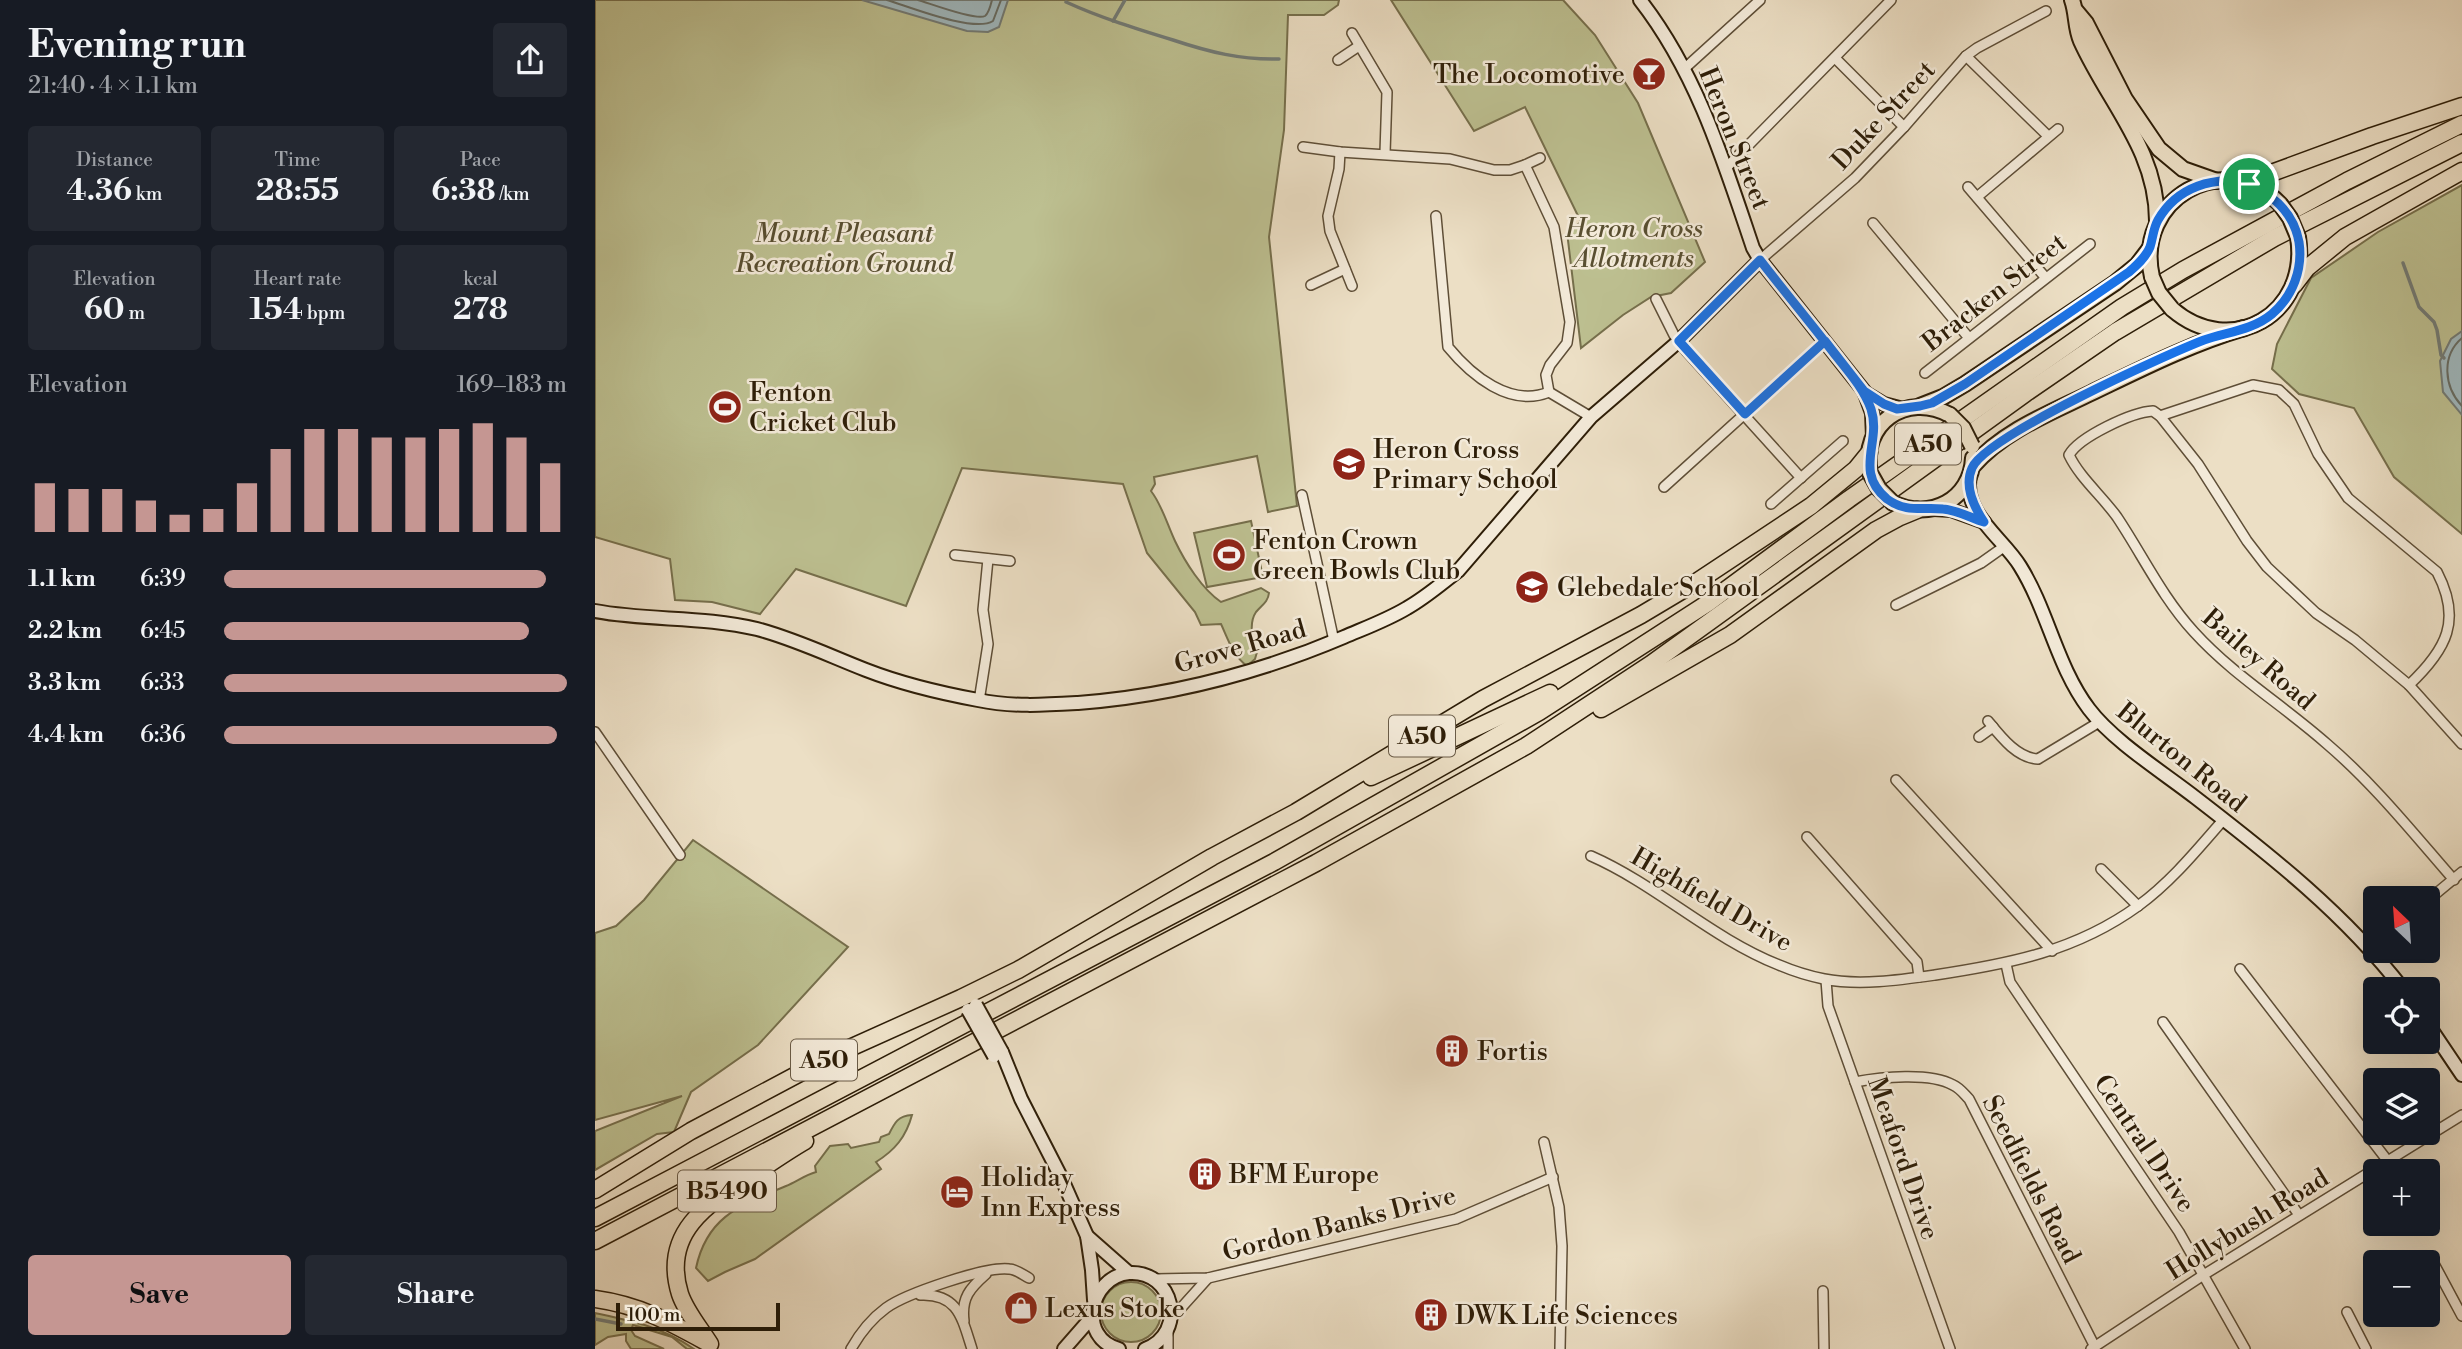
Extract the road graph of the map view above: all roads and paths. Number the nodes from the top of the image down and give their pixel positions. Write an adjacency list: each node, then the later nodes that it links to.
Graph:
1 (1640, 0): 11 (street, Heron Street)
2 (1760, 0): 11 (street)
3 (1891, 0): 9 (street)
4 (2074, 6): 25 (main road, A50); 30 (main road, A50)
5 (2046, 10): 8 (street, Duke Street)
6 (1352, 33): 7 (street)
7 (1359, 46): 10 (street); 20 (street)
8 (1966, 57): 14 (street, Duke Street); 16 (street)
9 (1835, 58): 14 (street); 23 (street)
10 (1338, 60)
11 (1684, 69): 23 (street, Heron Street)
12 (2462, 106): 26 (highway)
13 (2462, 124): 66 (highway, A50)
14 (1904, 127): 34 (street, Duke Street)
15 (2058, 129): 16 (street)
16 (2049, 136): 28 (street)
17 (2462, 143): 78 (highway, A50)
18 (1303, 147): 19 (street)
19 (1340, 152): 20 (street); 35 (street)
20 (1385, 153): 22 (street)
21 (1539, 158): 22 (street)
22 (1525, 165): 47 (street)
23 (1726, 167): 34 (street, Heron Street)
24 (2462, 171): 38 (highway)
25 (2217, 181): 26 (main road, A50); 30 (main road, A50)
26 (2237, 181): 38 (main road, A50, bridge)
27 (1968, 187): 28 (street)
28 (1977, 197): 36 (street)
29 (1436, 216): 47 (street)
30 (2157, 221): 33 (main road, A50)
31 (1873, 223): 42 (street)
32 (2090, 244): 36 (street, Bracken Street)
33 (2150, 247): 41 (main road, A50, bridge); 48 (main road, A50)
34 (1760, 260): 43 (street); 44 (street, Grove Road)
35 (1345, 269): 37 (street); 39 (street)
36 (2045, 277): 42 (street, Bracken Street)
37 (1311, 285)
38 (2294, 285): 41 (main road, A50)
39 (1352, 286)
40 (1656, 299): 44 (street)
41 (2244, 328): 55 (main road, A50)
42 (1969, 338): 45 (street, Bracken Street)
43 (1825, 341): 46 (street); 50 (street)
44 (1683, 347): 50 (street); 51 (street, Grove Road)
45 (1925, 373)
46 (1864, 391): 49 (street); 54 (street)
47 (1549, 392): 51 (street)
48 (1920, 406): 49 (main road, A50); 55 (main road, A50, bridge)
49 (1903, 409): 54 (main road, A50)
50 (1745, 414): 56 (street); 57 (street)
51 (1591, 416): 71 (street, Grove Road)
52 (2160, 416): 68 (street); 72 (street); 87 (street, Bailey Road)
53 (1843, 441): 56 (street)
54 (1871, 445): 60 (main road, A50, bridge); 80 (highway, A50)
55 (1971, 471): 60 (main road, A50); 61 (street, Blurton Road)
56 (1801, 478): 59 (street)
57 (1664, 487)
58 (1302, 495): 71 (street)
59 (1771, 504)
60 (1925, 510): 61 (street, Blurton Road); 78 (highway, A50)
61 (1984, 522): 62 (street, Blurton Road)
62 (2005, 546): 67 (street); 74 (street, Blurton Road)
63 (955, 555): 64 (street)
64 (988, 559): 65 (street); 73 (street)
65 (1010, 561)
66 (1708, 603): 80 (highway, A50); 112 (highway, A50)
67 (1896, 606)
68 (2461, 609)
69 (595, 611): 73 (street, Grove Road)
70 (2458, 628): 72 (street)
71 (1333, 641): 73 (street, Grove Road)
72 (2409, 685): 77 (street)
73 (979, 701)
74 (2101, 721): 76 (street); 81 (street, Blurton Road)
75 (595, 732): 83 (street)
76 (1979, 737)
77 (2462, 744)
78 (1527, 746): 103 (highway, A50)
79 (1896, 780): 91 (street)
80 (1296, 813): 98 (highway, A50)
81 (2224, 819): 89 (street, Highfield Drive); 90 (street, Blurton Road)
82 (1807, 837): 95 (street)
83 (680, 855)
84 (1591, 856): 97 (street, Highfield Drive)
85 (2101, 869): 89 (street)
86 (2462, 872): 87 (street)
87 (2453, 880): 88 (street)
88 (2440, 890)
89 (2138, 906): 91 (street, Highfield Drive)
90 (2363, 941)
91 (2052, 951): 93 (street, Highfield Drive)
92 (2383, 963): 96 (street, Blurton Road)
93 (2006, 964): 95 (street, Highfield Drive); 117 (street, Central Drive)
94 (2240, 969): 106 (street)
95 (1919, 977): 97 (street, Highfield Drive)
96 (2394, 977)
97 (1826, 979): 102 (street, Meaford Drive)
98 (969, 1002): 110 (highway, A50); 113 (street, bridge)
99 (2163, 1022): 111 (street)
100 (2440, 1042): 101 (street)
101 (2462, 1075)
102 (1856, 1082): 132 (street, Seedfields Road); 141 (street, Meaford Drive)
103 (879, 1092): 114 (highway, A50); 131 (highway, B5490)
104 (2462, 1115): 107 (street, Hollybush Road)
105 (1544, 1142): 109 (street)
106 (2386, 1159)
107 (2389, 1159)
108 (2363, 1175): 111 (street, Hollybush Road)
109 (1553, 1177): 120 (street, Gordon Banks Drive); 139 (street)
110 (595, 1190)
111 (2299, 1215): 117 (street, Hollybush Road)
112 (595, 1218)
113 (1087, 1236): 116 (street); 125 (street)
114 (595, 1241)
115 (988, 1272): 119 (street); 123 (street); 129 (street)
116 (1129, 1273): 121 (street); 125 (street)
117 (2205, 1274): 132 (street, Hollybush Road); 142 (street, Central Drive)
118 (2440, 1275): 127 (street)
119 (1029, 1278)
120 (1208, 1278): 121 (street, Gordon Banks Drive); 130 (street)
121 (1155, 1279): 130 (street)
122 (1823, 1291): 140 (street)
123 (915, 1295): 129 (street); 133 (street)
124 (595, 1299): 131 (highway)
125 (1094, 1300): 128 (street)
126 (2347, 1312): 143 (street)
127 (2462, 1316)
128 (1092, 1317): 135 (street); 136 (street)
129 (964, 1323): 134 (street)
130 (1170, 1323): 137 (street); 138 (street)
131 (713, 1347)
132 (2093, 1348)
133 (851, 1349)
134 (972, 1349)
135 (1064, 1349)
136 (1119, 1349)
137 (1145, 1349)
138 (1168, 1349)
139 (1560, 1349)
140 (1824, 1349)
141 (1950, 1349)
142 (2245, 1349)
143 (2367, 1349)

